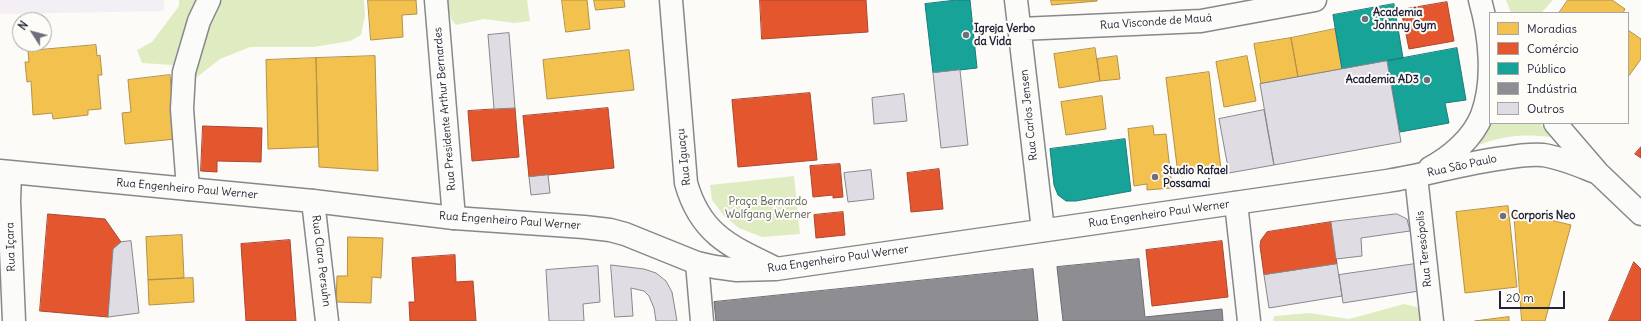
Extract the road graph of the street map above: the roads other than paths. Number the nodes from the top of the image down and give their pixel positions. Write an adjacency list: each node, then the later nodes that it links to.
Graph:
1 (209, 0): 14 (main road)
2 (436, 0): 18 (main road, Rua Presidente Arthur Bernardes)
3 (670, 0): 21 (main road, Rua Iguaçu)
4 (1016, 0): 7 (main road, Rua Carlos Jensen)
5 (1315, 0): 7 (main road, Rua Visconde de Mauá)
6 (1485, 15): 8 (main road, Rua São Paulo)
7 (1020, 29): 19 (main road, Rua Carlos Jensen)
8 (1489, 55)
9 (1489, 79): 13 (main road, Rua São Paulo)
10 (1557, 124): 12 (main road, Rua São Paulo)
11 (5, 172): 14 (main road, Rua Engenheiro Paul Werner); 22 (main road, Rua Içara)
12 (1598, 173): 13 (main road, Rua São Paulo); 17 (main road, Rua São Paulo)
13 (1416, 176): 16 (main road, Rua Engenheiro Paul Werner); 26 (main road, Rua Teresópolis)
14 (188, 189): 15 (main road, Rua Engenheiro Paul Werner)
15 (313, 201): 18 (main road, Rua Engenheiro Paul Werner); 23 (main road, Rua Clara Persuhn)
16 (1236, 203): 19 (main road, Rua Engenheiro Paul Werner); 25 (main road)
17 (1641, 214)
18 (454, 218): 20 (main road, Rua Engenheiro Paul Werner)
19 (1043, 230): 21 (main road, Rua Engenheiro Paul Werner)
20 (697, 263): 21 (main road, Rua Engenheiro Paul Werner); 24 (main road)
21 (776, 269)
22 (14, 321)
23 (327, 321)
24 (702, 321)
25 (1249, 321)
26 (1432, 321)

